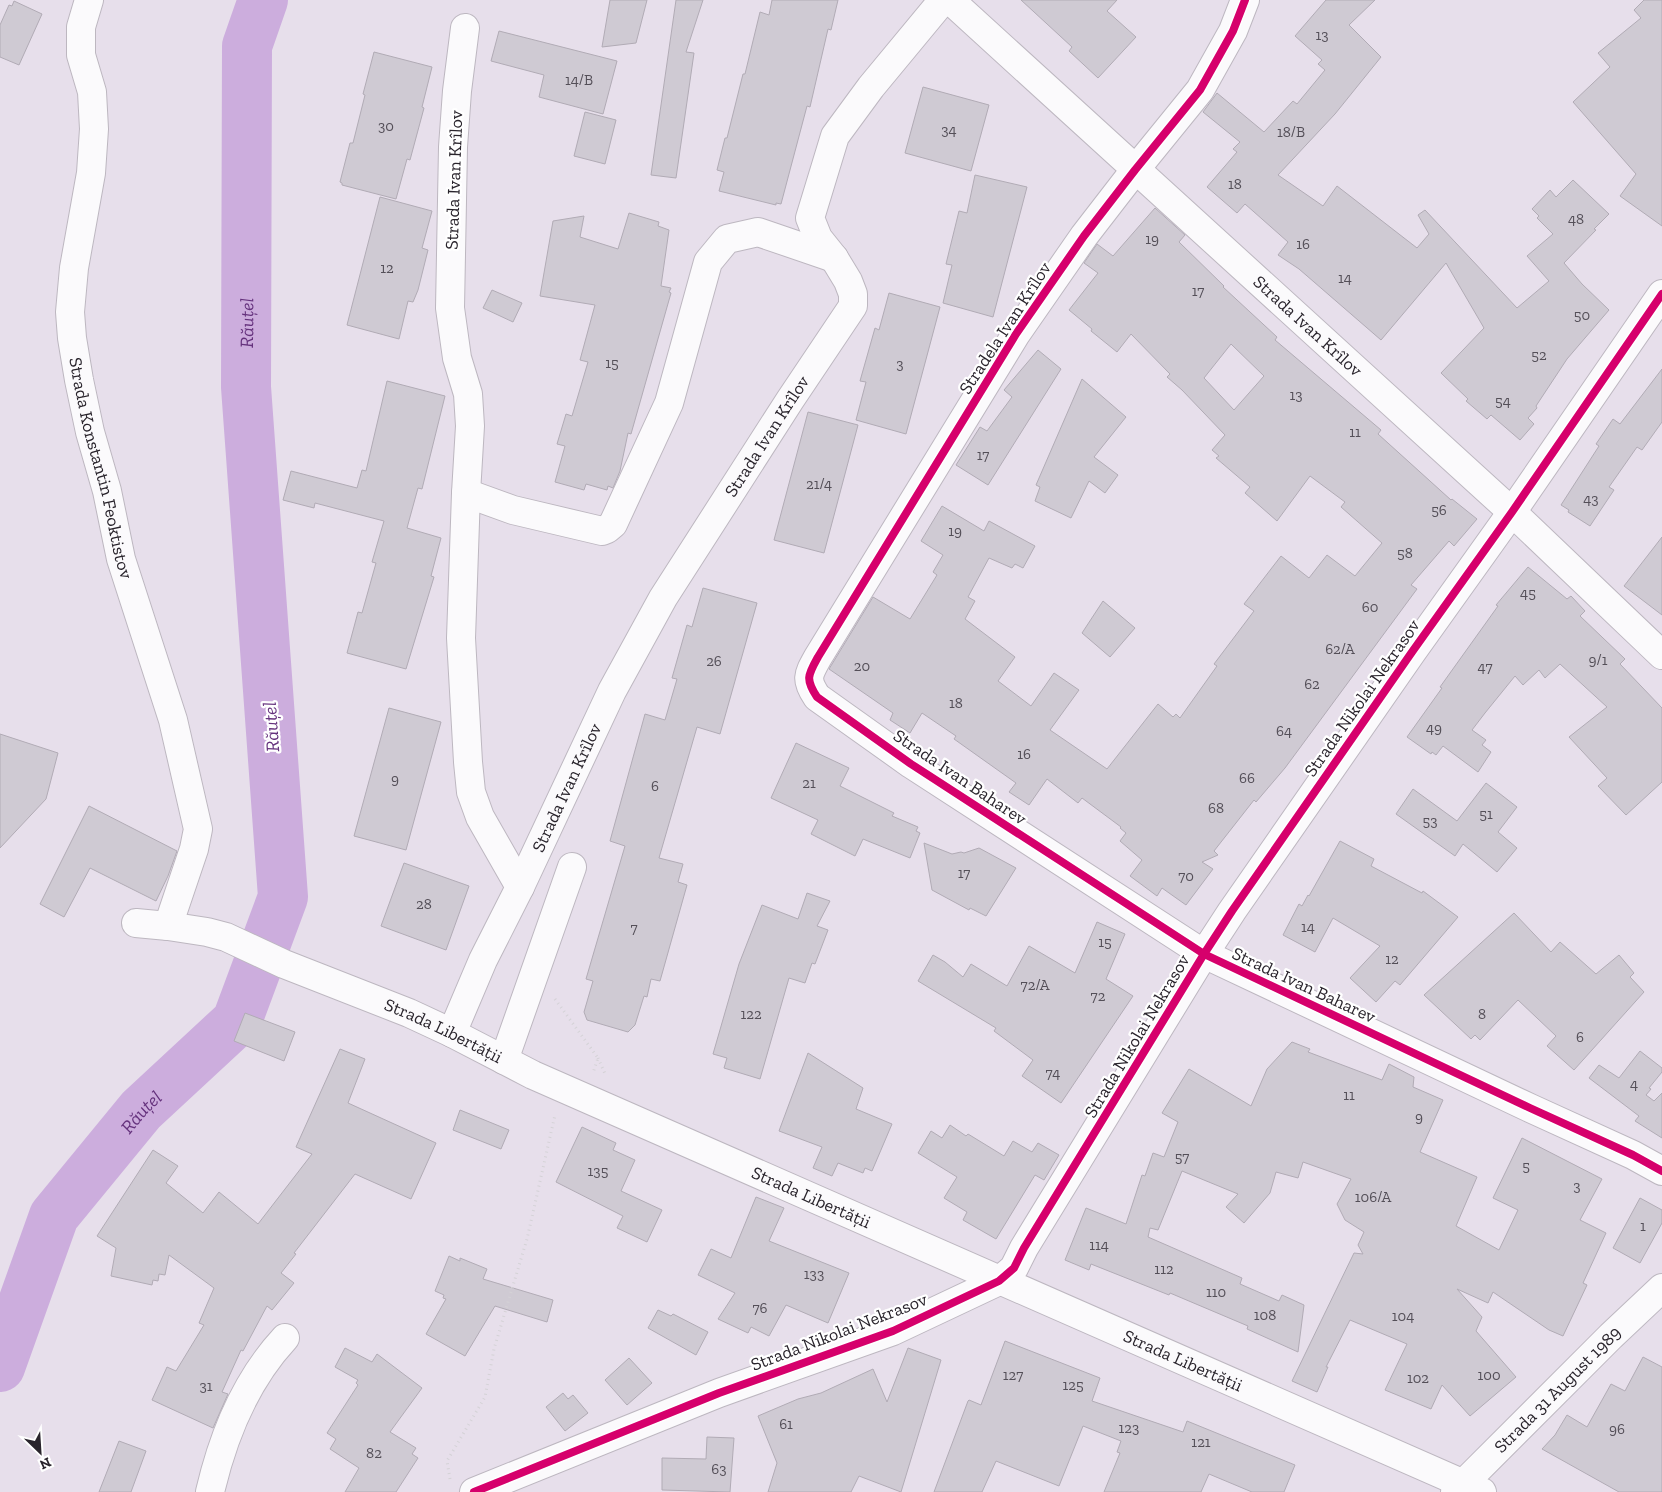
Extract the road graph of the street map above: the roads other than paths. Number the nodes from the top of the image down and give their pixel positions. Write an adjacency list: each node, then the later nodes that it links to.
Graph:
1 (89, 0): 16 (street, Strada Konstantin Feoktistov)
2 (943, 0): 7 (street, Strada Ivan Krîlov)
3 (950, 0): 6 (street, Strada Ivan Krîlov)
4 (1245, 0): 6 (street, Stradela Ivan Krîlov)
5 (465, 28): 9 (street, Strada Ivan Krîlov)
6 (1135, 170): 10 (street, Strada Ivan Krîlov); 12 (street, Stradela Ivan Krîlov)
7 (834, 258): 9 (street); 14 (street, Strada Ivan Krîlov)
8 (1662, 294): 10 (street, Strada Nikolai Nekrasov)
9 (466, 493): 14 (street, Strada Ivan Krîlov)
10 (1512, 512): 11 (street, Strada Ivan Krîlov); 17 (street, Strada Nikolai Nekrasov)
11 (1662, 655)
12 (809, 685): 17 (street, Strada Ivan Baharev)
13 (572, 867): 19 (street)
14 (520, 888): 18 (street, Strada Ivan Krîlov)
15 (136, 923): 16 (street, Strada Libertății)
16 (168, 926): 18 (street, Strada Libertății)
17 (1204, 954): 20 (street, Strada Ivan Baharev); 21 (street, Strada Nikolai Nekrasov)
18 (452, 1033): 19 (street, Strada Libertății)
19 (504, 1060): 21 (street, Strada Libertății)
20 (1662, 1171)
21 (998, 1281): 24 (street, Strada Nikolai Nekrasov); 25 (street, Strada Libertății)
22 (1662, 1288): 25 (street, Strada 31 August 1989)
23 (285, 1338): 26 (street)
24 (462, 1488)
25 (1466, 1489)
26 (210, 1492)

